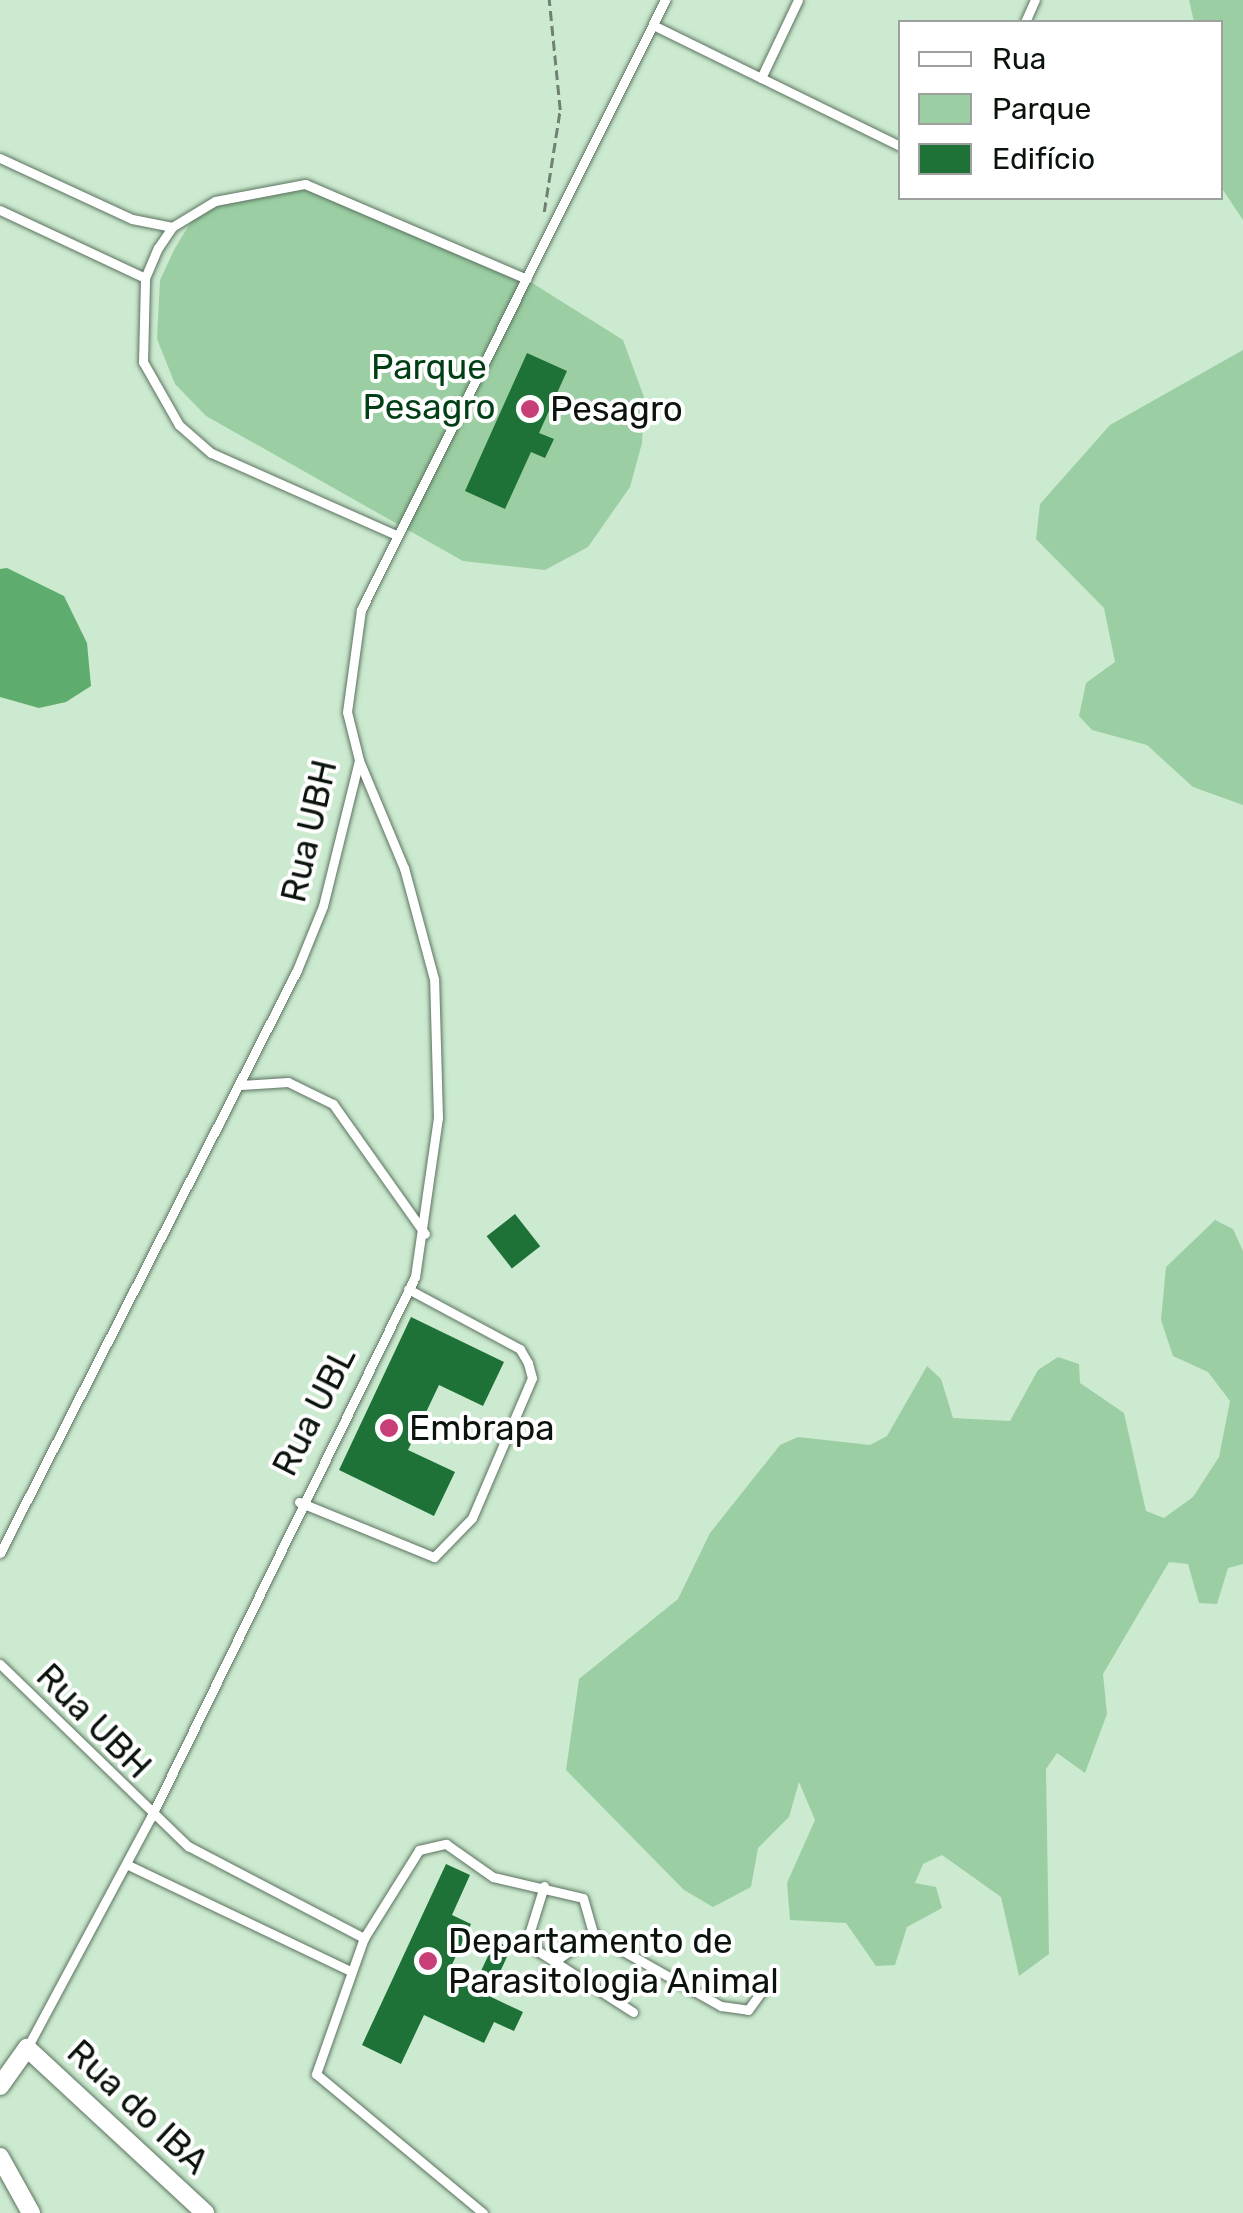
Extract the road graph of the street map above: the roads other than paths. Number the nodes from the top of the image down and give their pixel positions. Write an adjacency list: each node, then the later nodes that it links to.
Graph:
1 (665, 0): 3 (lane, Rua UBH)
2 (798, 0): 4 (lane)
3 (653, 25): 4 (lane); 10 (lane, Rua UBH)
4 (761, 78): 5 (lane)
5 (898, 145)
6 (0, 158): 8 (lane)
7 (0, 210): 9 (lane)
8 (172, 227): 9 (lane); 10 (lane)
9 (145, 278): 11 (lane)
10 (527, 279): 11 (lane, Rua UBH)
11 (394, 534): 12 (lane, Rua UBH)
12 (359, 760): 13 (lane, Rua UBH); 14 (lane, Rua UBL)
13 (241, 1086): 14 (lane); 17 (lane, Rua UBH)
14 (425, 1234): 15 (lane, Rua UBL)
15 (408, 1289): 16 (lane, Rua UBL); 16 (lane)
16 (299, 1502): 19 (lane, Rua UBL)
17 (0, 1553)
18 (0, 1664): 19 (lane, Rua UBH)
19 (151, 1817): 20 (lane, Rua UBL); 23 (lane, Rua UBH)
20 (126, 1864): 25 (lane); 28 (lane, Rua UBL)
21 (544, 1886): 22 (lane); 23 (lane); 24 (lane)
22 (594, 1934): 24 (lane); 26 (lane)
23 (364, 1938): 25 (lane)
24 (558, 1960): 27 (lane)
25 (350, 1971): 33 (lane)
26 (768, 1984)
27 (633, 2012)
28 (27, 2048): 29 (street); 32 (street, Rua do IBA)
29 (0, 2086)
30 (0, 2157): 31 (street)
31 (31, 2213)
32 (205, 2213)
33 (483, 2213)

